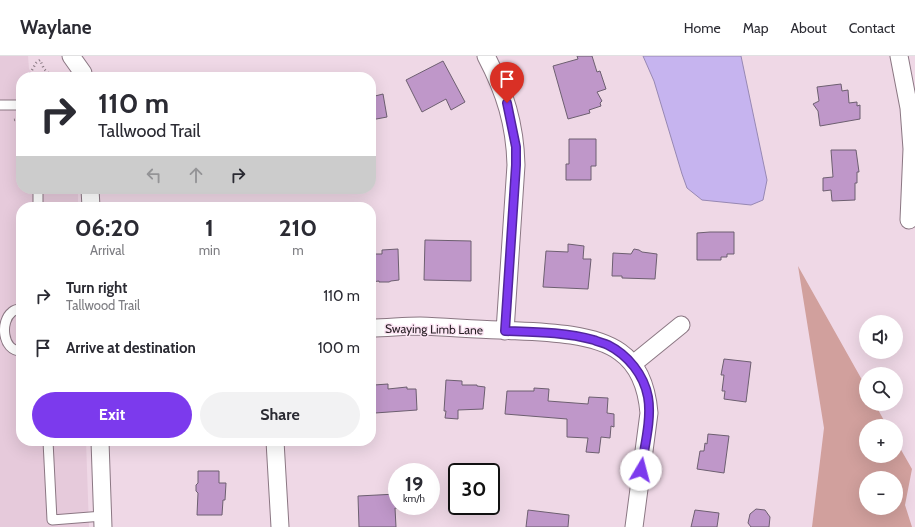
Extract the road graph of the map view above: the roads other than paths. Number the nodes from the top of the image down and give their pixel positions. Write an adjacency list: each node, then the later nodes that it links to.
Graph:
1 (71, 56): 4 (street)
2 (486, 56): 11 (street)
3 (899, 56): 7 (street)
4 (82, 72)
5 (0, 105): 6 (lane)
6 (16, 105)
7 (909, 220)
8 (16, 311): 12 (lane)
9 (681, 325): 13 (street)
10 (376, 328): 11 (street, Swaying Limb Lane)
11 (505, 331): 13 (street, Swaying Limb Lane)
12 (16, 350)
13 (633, 364): 19 (street, Swaying Limb Lane)
14 (48, 446): 17 (lane)
15 (100, 446): 17 (street)
16 (274, 446): 18 (street)
17 (103, 522)
18 (280, 527)
19 (634, 527)

